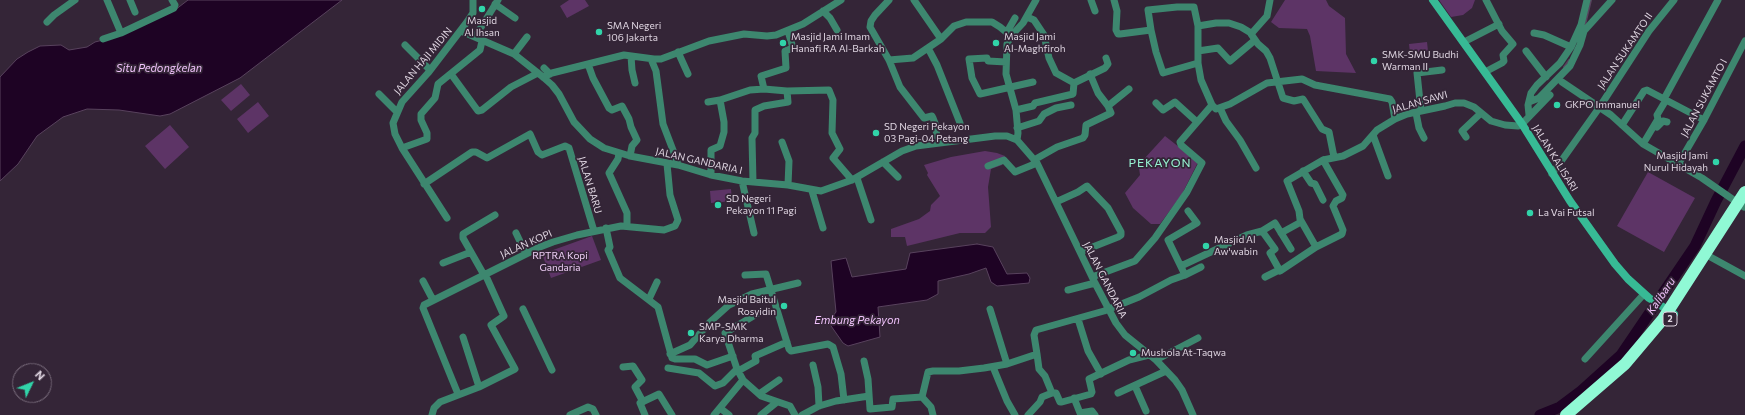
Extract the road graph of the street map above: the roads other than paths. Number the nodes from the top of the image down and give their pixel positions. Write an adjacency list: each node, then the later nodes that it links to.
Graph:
1 (75, 0): 27 (street)
2 (107, 0): 34 (street)
3 (130, 0): 23 (street)
4 (172, 0): 34 (street)
5 (473, 0): 32 (street, JALAN HAJI MIDIN)
6 (841, 0): 21 (street)
7 (889, 0): 55 (street)
8 (914, 0): 41 (street)
9 (1036, 0): 24 (street)
10 (1091, 0): 22 (street)
11 (1114, 0): 31 (street)
12 (1270, 0): 37 (street)
13 (1433, 0): 44 (street, JALAN KALISARI)
14 (1486, 0): 28 (street)
15 (1588, 0): 46 (street)
16 (1612, 0): 82 (street)
17 (1674, 0): 88 (street, JALAN SUKAMTO II)
18 (1718, 0): 79 (street)
19 (496, 2): 25 (street); 38 (street)
20 (1176, 3): 29 (street); 31 (street)
21 (823, 11): 30 (street); 33 (street)
22 (1095, 11)
23 (135, 12)
24 (1027, 17): 36 (street); 72 (street)
25 (515, 18)
26 (1015, 18): 36 (street)
27 (47, 22)
28 (1499, 24): 44 (street); 62 (street)
29 (1198, 26): 37 (street); 48 (street)
30 (836, 30)
31 (1151, 30): 57 (street)
32 (461, 31): 38 (street, JALAN GANDARIA I); 60 (street, JALAN HAJI MIDIN)
33 (788, 31): 50 (street); 74 (street)
34 (121, 33): 40 (street)
35 (1534, 33): 46 (street)
36 (1009, 34): 41 (street); 56 (street)
37 (1253, 36): 48 (street); 68 (street)
38 (475, 37): 42 (street, JALAN GANDARIA I)
39 (527, 37): 51 (street)
40 (103, 39)
41 (941, 39): 47 (street)
42 (482, 41): 51 (street, JALAN GANDARIA I); 63 (street)
43 (1745, 41): 95 (street, JALAN SUKAMTO I)
44 (1464, 42): 62 (street, JALAN KALISARI)
45 (405, 45): 60 (street)
46 (1571, 47): 67 (street)
47 (928, 48): 55 (street); 98 (street)
48 (1198, 51): 57 (street)
49 (1526, 51): 67 (street)
50 (678, 52): 54 (street); 64 (street)
51 (514, 54): 66 (street, JALAN GANDARIA I)
52 (631, 56): 54 (street); 58 (street); 71 (street)
53 (1106, 58): 65 (street)
54 (651, 59): 119 (street)
55 (889, 60): 108 (street)
56 (1006, 62): 73 (street); 73 (street)
57 (1198, 63): 85 (street)
58 (588, 64): 66 (street); 112 (street)
59 (544, 68): 66 (street)
60 (430, 70): 90 (street, JALAN HAJI MIDIN)
61 (1442, 70): 91 (street)
62 (1485, 72): 99 (street, JALAN KALISARI)
63 (451, 74): 66 (street); 110 (street)
64 (688, 74)
65 (1090, 74): 72 (street); 86 (street)
66 (544, 75): 111 (street, JALAN GANDARIA I)
67 (1546, 77): 82 (street)
68 (1278, 81): 87 (street); 94 (street); 113 (street)
69 (1033, 82): 73 (street)
70 (1562, 82): 88 (street)
71 (635, 83)
72 (1074, 84): 89 (street)
73 (1009, 88): 89 (street)
74 (764, 89): 76 (street); 80 (street)
75 (1129, 90): 86 (street)
76 (787, 91): 127 (street); 129 (street)
77 (379, 94): 90 (street)
78 (1550, 95): 93 (street)
79 (1665, 99): 95 (street); 100 (street); 102 (street)
80 (720, 100): 81 (street); 124 (street)
81 (708, 102)
82 (1529, 102): 93 (street)
83 (1156, 103): 96 (street)
84 (1071, 105): 101 (street)
85 (1212, 105): 87 (street); 96 (street)
86 (1108, 106): 115 (street)
87 (1220, 108): 121 (street)
88 (1599, 108): 100 (street); 123 (street, JALAN SUKAMTO II)
89 (1016, 110): 101 (street)
90 (397, 112): 110 (street, JALAN HAJI MIDIN)
91 (1418, 112): 92 (street, JALAN SAWI); 94 (street, JALAN SAWI); 105 (street)
92 (1481, 113): 99 (street, JALAN SAWI); 104 (street)
93 (1529, 115): 99 (street)
94 (1395, 119): 103 (street, JALAN SAWI)
95 (1704, 120): 117 (street, JALAN SUKAMTO I)
96 (1197, 122): 165 (street)
97 (1667, 122): 102 (street)
98 (960, 123)
99 (1522, 123): 123 (street, JALAN KALISARI)
100 (1622, 125): 109 (street)
101 (1017, 128): 106 (street)
102 (1653, 128): 109 (street)
103 (1373, 135): 113 (street, JALAN SAWI); 125 (street)
104 (1466, 137)
105 (1424, 138)
106 (1017, 140): 108 (street, JALAN GANDARIA I); 115 (street, JALAN GANDARIA)
107 (782, 142): 131 (street)
108 (937, 143): 116 (street, JALAN GANDARIA I)
109 (1643, 144): 117 (street)
110 (402, 148): 130 (street, JALAN HAJI MIDIN)
111 (619, 153): 112 (street, JALAN GANDARIA I); 142 (street)
112 (630, 156): 118 (street, JALAN GANDARIA I)
113 (1334, 157): 114 (street, JALAN SAWI)
114 (1323, 160): 122 (street, JALAN SAWI); 150 (street)
115 (1035, 161): 120 (street); 135 (street, JALAN GANDARIA)
116 (883, 162): 126 (street); 127 (street, JALAN GANDARIA I)
117 (1679, 163): 136 (street)
118 (667, 164): 119 (street, JALAN GANDARIA I); 142 (street, JALAN KOPI)
119 (678, 165): 124 (street, JALAN GANDARIA I)
120 (988, 166)
121 (1256, 168)
122 (1304, 171): 134 (street); 141 (street, JALAN SAWI)
123 (1552, 174): 171 (street, JALAN KALISARI)
124 (712, 175): 128 (street, JALAN GANDARIA I)
125 (1388, 176)
126 (898, 177)
127 (854, 179): 132 (street, JALAN GANDARIA I); 140 (street)
128 (742, 181): 129 (street, JALAN GANDARIA I); 148 (street)
129 (753, 182): 131 (street, JALAN GANDARIA I)
130 (424, 184): 139 (street, JALAN HAJI MIDIN); 144 (street, JALAN BARU)
131 (788, 185): 132 (street, JALAN GANDARIA I)
132 (812, 191): 143 (street)
133 (1745, 192): 136 (highway, 2)
134 (1323, 200)
135 (1056, 202): 153 (street, JALAN GANDARIA); 153 (street)
136 (1742, 205): 155 (highway, 2)
137 (1188, 211): 157 (street)
138 (495, 215): 152 (street)
139 (447, 218)
140 (871, 220)
141 (1301, 222): 149 (street); 150 (street)
142 (627, 226): 145 (street, JALAN KOPI)
143 (823, 228)
144 (594, 231): 145 (street, JALAN KOPI); 154 (street, JALAN KOPI)
145 (607, 231): 172 (street)
146 (1262, 231): 149 (street); 157 (street); 159 (street)
147 (516, 233): 154 (street)
148 (754, 233)
149 (1281, 233): 151 (street)
150 (1316, 247): 159 (street)
151 (1291, 250)
152 (471, 252): 156 (street); 160 (street)
153 (1080, 252): 165 (street, JALAN GANDARIA)
154 (526, 254): 160 (street, JALAN KOPI)
155 (1708, 256): 163 (street); 174 (highway, 2)
156 (443, 263)
157 (1180, 266): 162 (street)
158 (1201, 267): 162 (street)
159 (1279, 270): 164 (street)
160 (484, 275): 173 (street, JALAN KOPI); 202 (street)
161 (745, 275): 169 (street)
162 (1185, 275): 177 (street)
163 (1745, 276)
164 (1265, 277)
165 (1093, 280): 170 (street); 177 (street, JALAN GANDARIA)
166 (423, 281): 173 (street)
167 (657, 282): 172 (street)
168 (798, 283): 169 (street)
169 (770, 290): 182 (street); 183 (street)
170 (1068, 290)
171 (1644, 294): 174 (street, JALAN KALISARI); 187 (street)
172 (649, 299): 183 (street)
173 (433, 300): 205 (street)
174 (1664, 308): 216 (highway, 2)
175 (523, 309): 195 (street)
176 (990, 309): 190 (street)
177 (1108, 309): 179 (street); 185 (street, JALAN GANDARIA)
178 (760, 312): 186 (street)
179 (1078, 319): 184 (street); 198 (street)
180 (463, 337): 202 (street)
181 (1198, 338): 188 (street)
182 (787, 342): 196 (street); 210 (street)
183 (670, 354): 186 (street)
184 (1037, 354): 190 (street); 203 (street)
185 (1149, 355): 188 (street, JALAN GANDARIA); 198 (street)
186 (733, 356): 196 (street)
187 (1585, 359)
188 (1156, 360): 197 (street, JALAN GANDARIA)
189 (864, 361): 207 (street)
190 (1007, 364): 193 (street)
191 (813, 365): 213 (street)
192 (624, 367): 211 (street)
193 (993, 367): 208 (street); 228 (street)
194 (668, 368): 196 (street)
195 (552, 370)
196 (738, 370): 199 (street)
197 (1166, 371): 201 (street); 231 (street, JALAN GANDARIA)
198 (1101, 374): 209 (street)
199 (743, 380): 206 (street); 214 (street)
200 (779, 380): 206 (street)
201 (1135, 386): 204 (street); 215 (street)
202 (479, 387): 205 (street)
203 (1052, 393): 209 (street); 229 (street)
204 (1118, 393)
205 (458, 394): 217 (street)
206 (759, 394): 212 (street)
207 (869, 396): 208 (street); 210 (street)
208 (922, 397): 227 (street)
209 (1074, 398): 230 (street)
210 (844, 400): 213 (street)
211 (643, 402): 220 (street); 221 (street)
212 (777, 402): 224 (street); 225 (street)
213 (819, 406): 226 (street)
214 (720, 408): 222 (street); 223 (street)
215 (1146, 411)
216 (1571, 414)
217 (432, 415)
218 (570, 415): 219 (street)
219 (596, 415)
220 (645, 415)
221 (672, 415)
222 (714, 415)
223 (729, 415)
224 (761, 415)
225 (795, 415)
226 (802, 415)
227 (933, 415)
228 (1015, 415)
229 (1028, 415)
230 (1095, 415)
231 (1193, 415)

